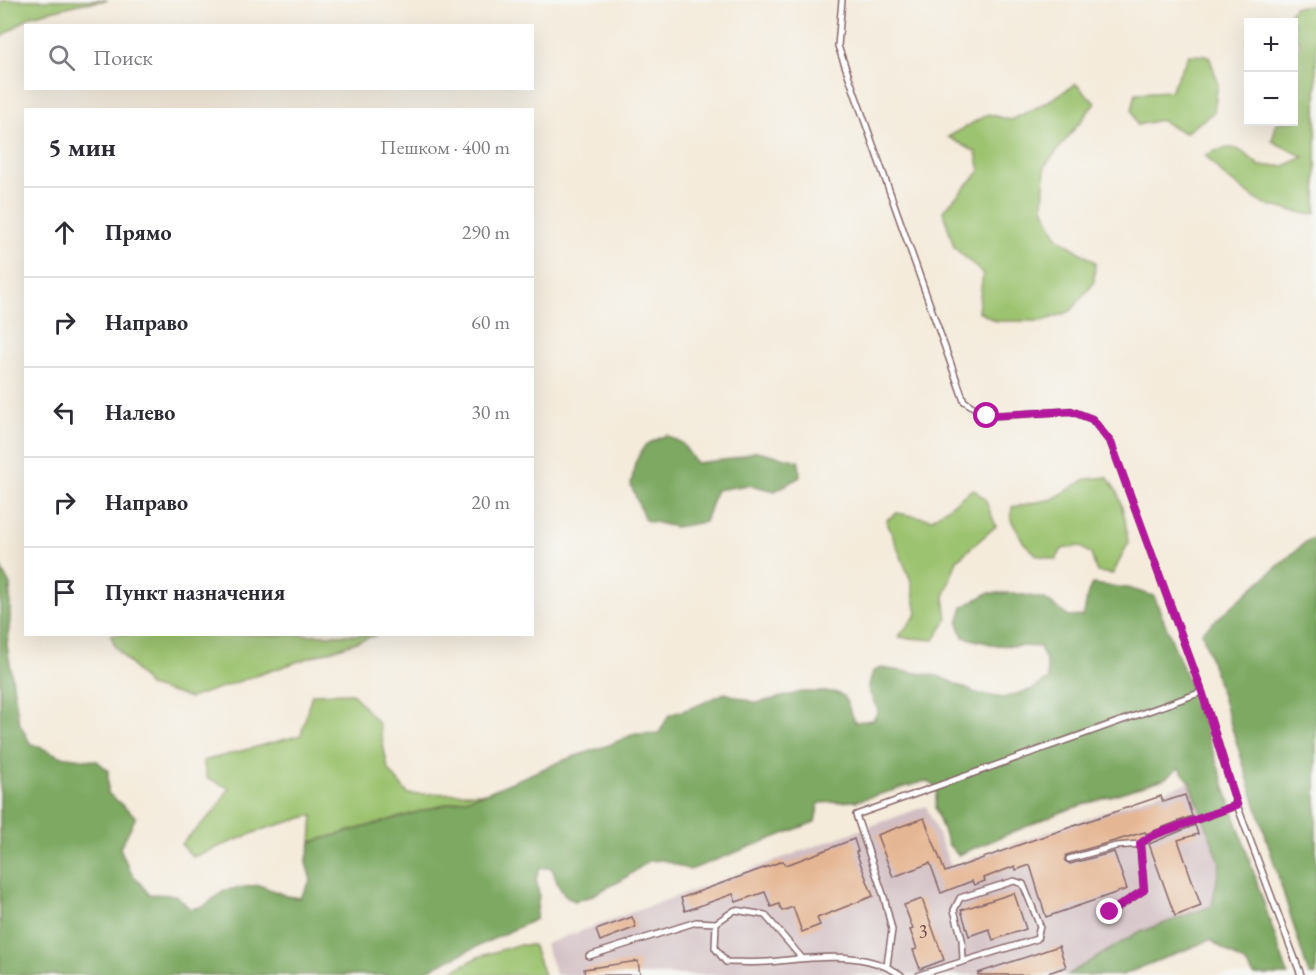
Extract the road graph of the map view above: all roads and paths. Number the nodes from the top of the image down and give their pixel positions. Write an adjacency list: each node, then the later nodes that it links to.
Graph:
1 (842, 0): 2 (lane)
2 (1202, 692): 3 (lane); 11 (lane)
3 (1237, 805): 4 (lane); 14 (lane)
4 (1140, 844): 5 (lane); 6 (lane)
5 (1069, 859)
6 (1110, 912)
7 (716, 923): 8 (lane); 9 (lane); 9 (lane)
8 (589, 956)
9 (801, 957): 11 (lane)
10 (963, 960): 10 (lane); 13 (lane)
11 (886, 965): 12 (lane)
12 (901, 975)
13 (919, 975)
14 (1300, 975)

